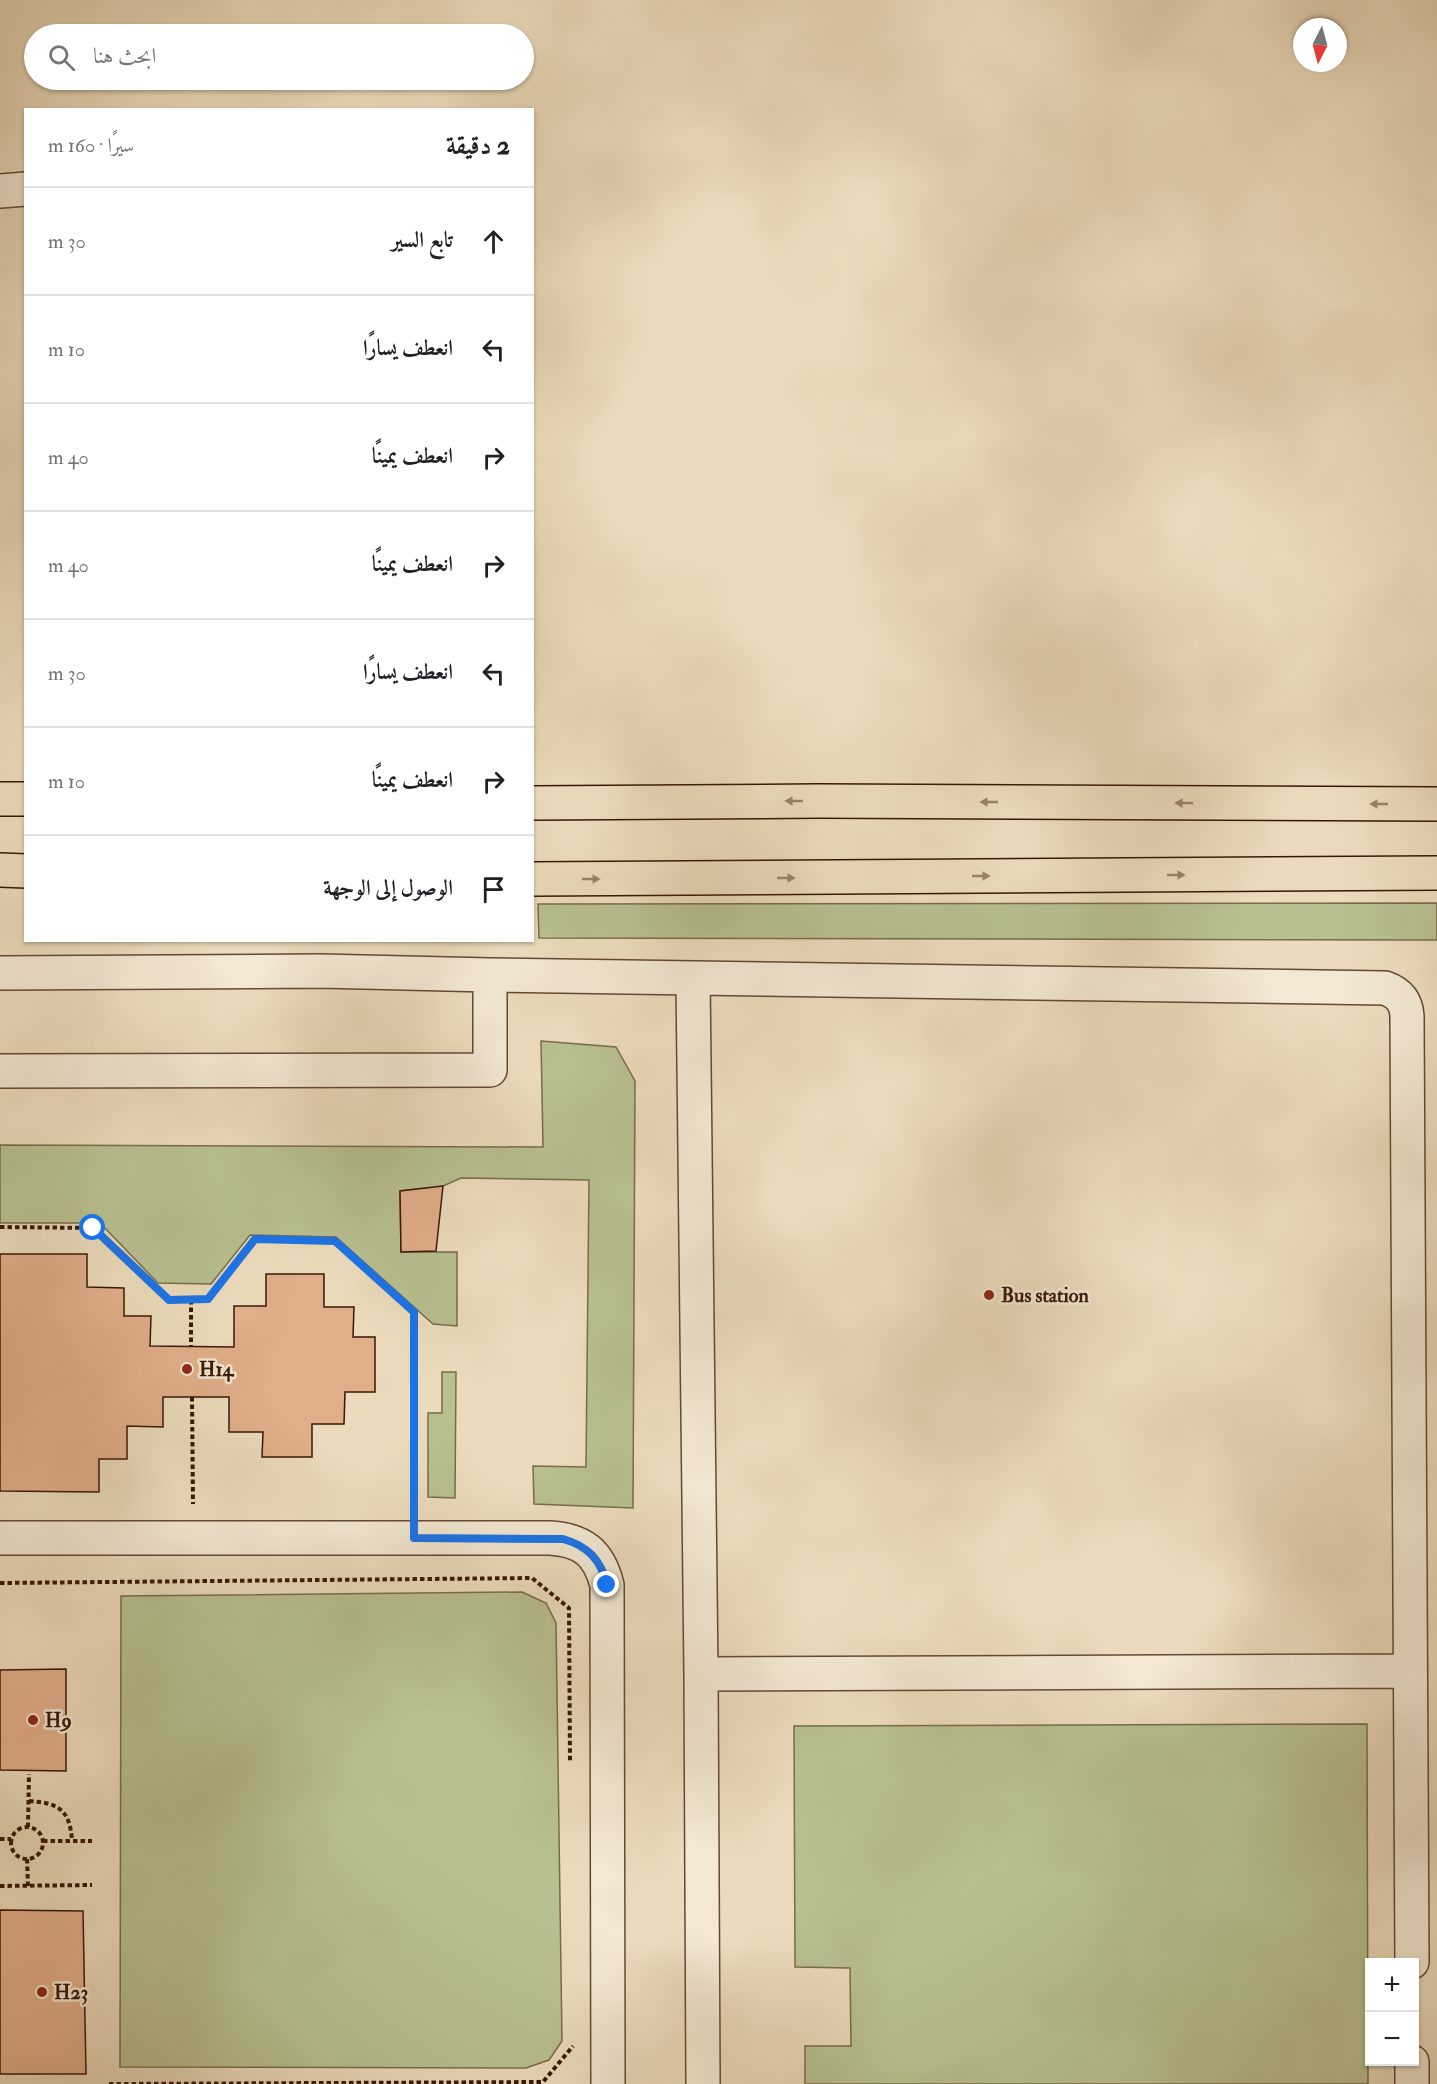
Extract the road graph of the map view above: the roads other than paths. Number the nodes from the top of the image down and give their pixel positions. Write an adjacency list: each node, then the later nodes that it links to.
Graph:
1 (24, 189): 2 (street)
2 (0, 191)
3 (0, 799): 4 (main road)
4 (24, 799)
5 (534, 803): 6 (main road, one-way to 5)
6 (1437, 804)
7 (0, 870): 8 (main road)
8 (24, 871)
9 (1437, 873): 10 (main road, one-way to 9)
10 (534, 879)
11 (0, 973): 12 (street)
12 (490, 975): 13 (street); 14 (street)
13 (693, 978): 15 (street); 18 (street)
14 (0, 1071)
15 (1423, 1498): 17 (street)
16 (0, 1538): 21 (street)
17 (1410, 1671): 18 (street); 19 (street)
18 (701, 1674): 22 (street)
19 (1412, 1958)
20 (1412, 2066): 23 (street)
21 (608, 2084)
22 (703, 2084)
23 (1412, 2084)

